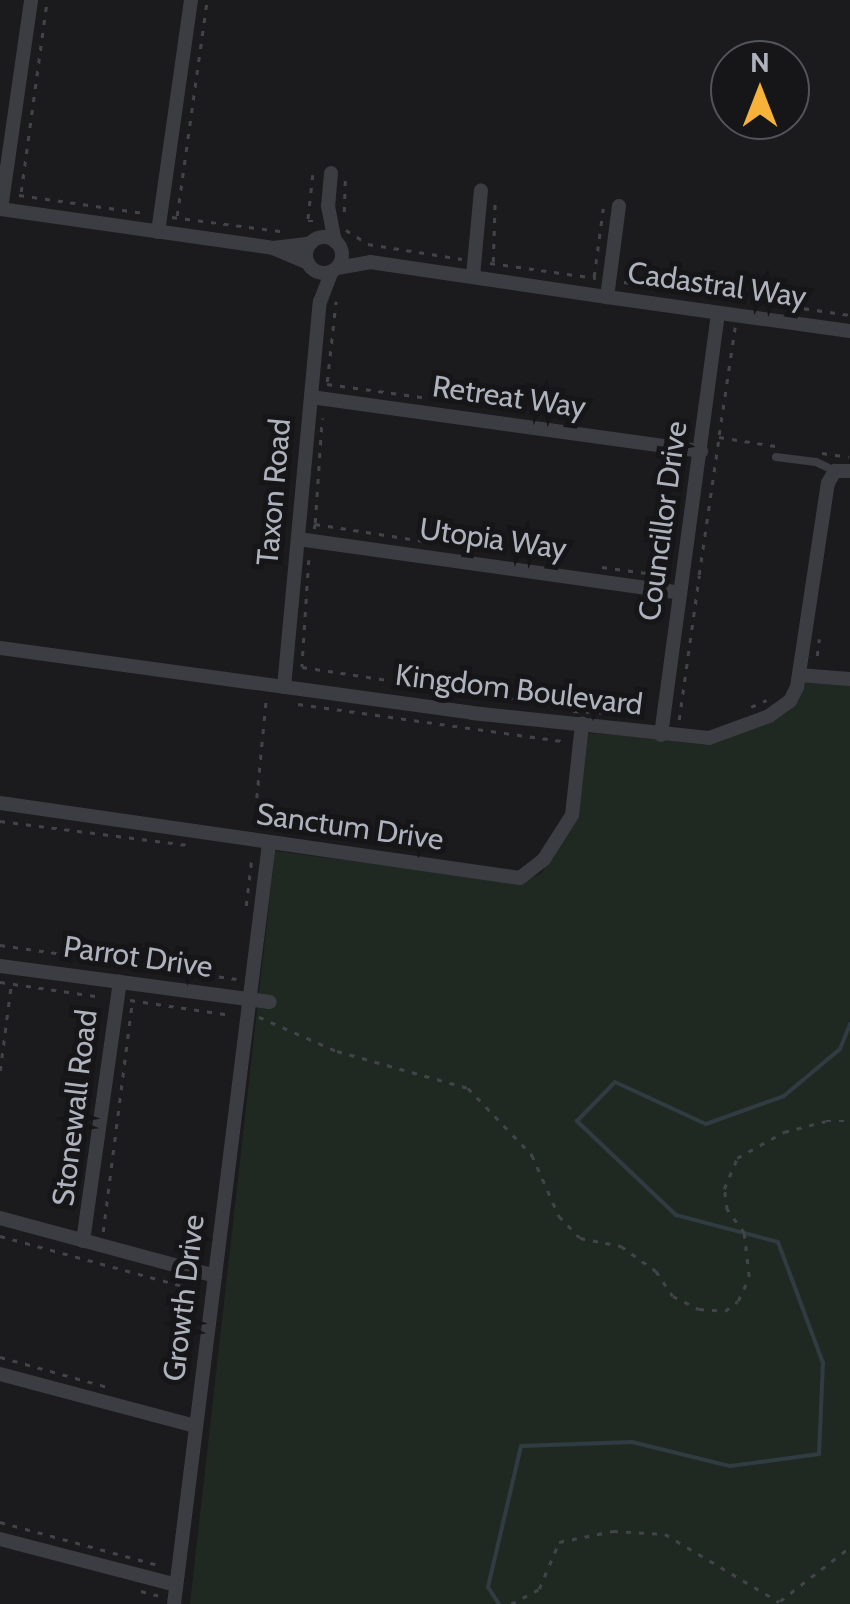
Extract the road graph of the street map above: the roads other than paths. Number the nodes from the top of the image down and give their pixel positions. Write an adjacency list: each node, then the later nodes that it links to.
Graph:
1 (31, 0): 7 (street)
2 (192, 0): 8 (street)
3 (338, 176): 5 (street)
4 (481, 190): 14 (street)
5 (328, 206): 9 (street); 10 (street)
6 (611, 208): 16 (street, Cadastral Way)
7 (1, 209): 8 (street)
8 (158, 232): 11 (street)
9 (312, 242): 10 (street); 11 (street); 13 (street)
10 (337, 243): 12 (street); 15 (street)
11 (272, 248): 13 (street)
12 (370, 262): 14 (street); 15 (street)
13 (310, 266): 15 (street); 17 (street)
14 (473, 268): 16 (street)
15 (334, 269): 17 (street)
16 (607, 297): 18 (street, Cadastral Way)
17 (320, 302): 20 (street, Taxon Road)
18 (718, 314): 19 (street, Cadastral Way); 21 (street, Councillor Drive)
19 (850, 331)
20 (311, 397): 21 (street, Retreat Way); 24 (street, Taxon Road)
21 (701, 451): 25 (street, Councillor Drive)
22 (776, 457): 23 (lane, Kingdom Boulevard)
23 (842, 471): 27 (street, Kingdom Boulevard)
24 (298, 540): 25 (street, Utopia Way); 29 (street, Taxon Road)
25 (680, 593): 31 (street, Councillor Drive)
26 (0, 648): 29 (street, Kingdom Boulevard)
27 (806, 676): 28 (street); 31 (street, Kingdom Boulevard)
28 (850, 679)
29 (284, 687): 30 (street, Kingdom Boulevard)
30 (576, 718): 31 (street, Kingdom Boulevard); 33 (street, Sanctum Drive)
31 (663, 728)
32 (0, 804): 33 (street, Sanctum Drive)
33 (262, 851): 36 (street, Growth Drive)
34 (0, 966): 35 (street, Parrot Drive)
35 (120, 982): 36 (street, Parrot Drive); 39 (street, Stonewall Road)
36 (249, 1000): 37 (street, Parrot Drive); 40 (street, Growth Drive)
37 (270, 1002)
38 (0, 1218): 39 (street)
39 (83, 1242): 40 (street)
40 (215, 1276): 42 (street, Growth Drive)
41 (0, 1374): 42 (street)
42 (196, 1426): 44 (street, Growth Drive)
43 (0, 1539): 44 (street)
44 (176, 1586): 45 (street, Growth Drive)
45 (174, 1604)

